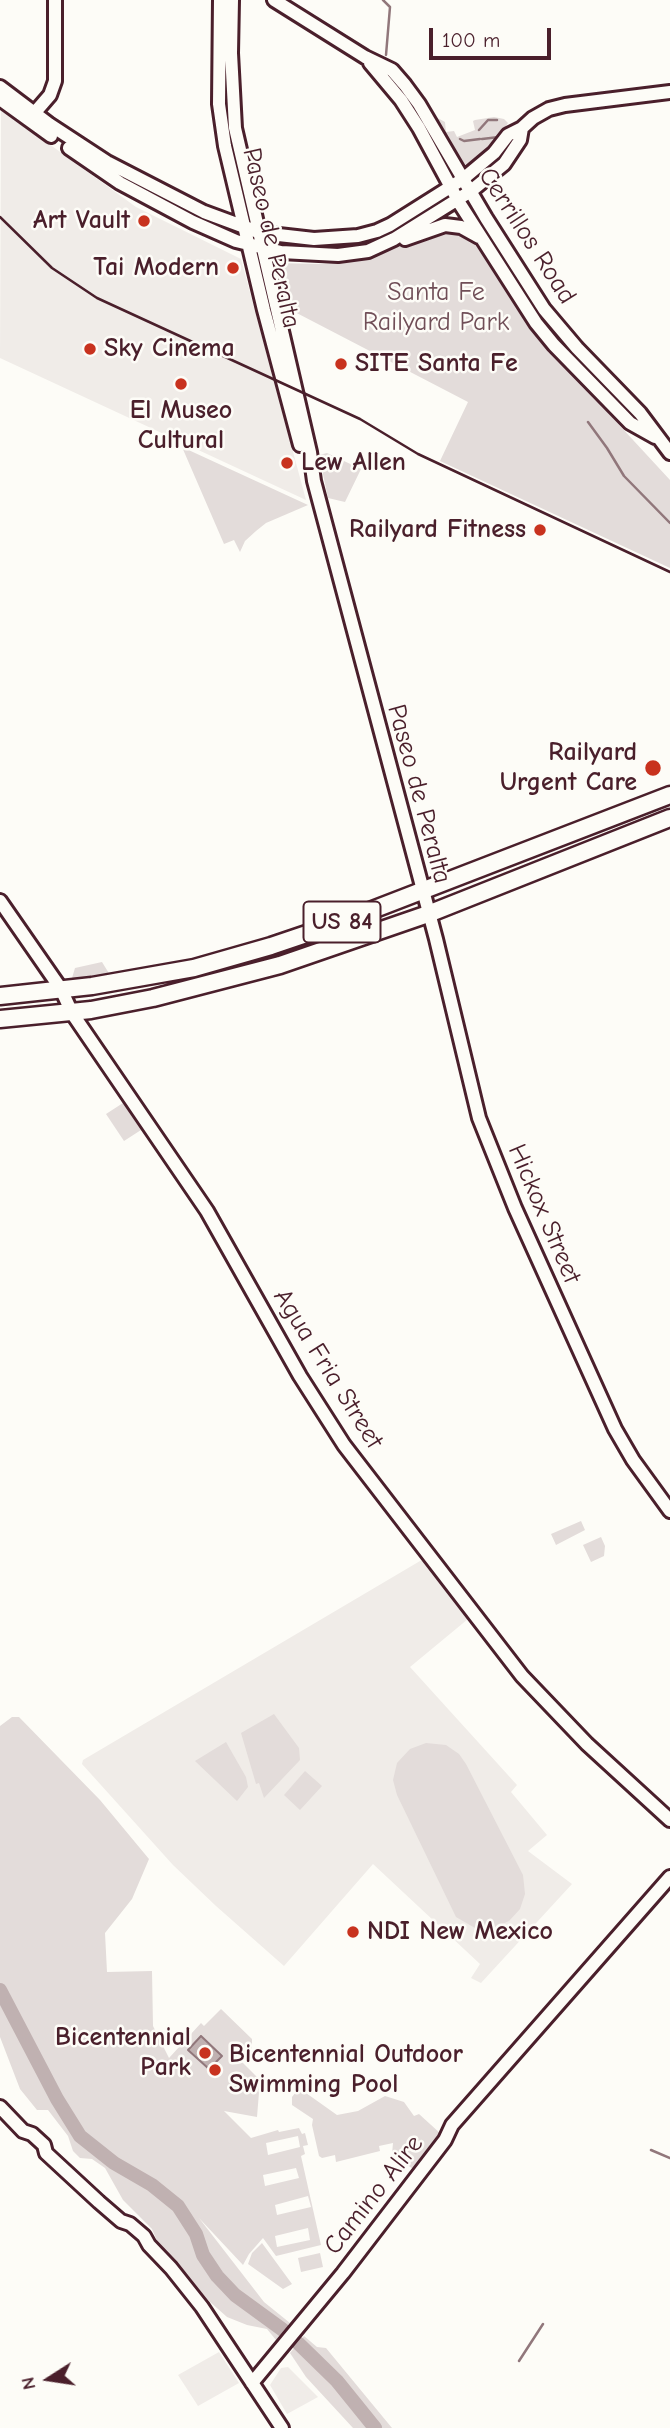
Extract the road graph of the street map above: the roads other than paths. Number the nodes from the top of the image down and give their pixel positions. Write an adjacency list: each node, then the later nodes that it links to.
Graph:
1 (55, 0): 11 (street)
2 (220, 0): 17 (street, Paseo de Peralta)
3 (232, 0): 7 (street, Paseo de Peralta)
4 (239, 0): 7 (street)
5 (274, 0): 6 (street, Cerrillos Road)
6 (365, 57): 13 (street, Cerrillos Road); 14 (street, Cerrillos Road)
7 (233, 76): 18 (street, Paseo de Peralta)
8 (0, 87): 11 (street)
9 (670, 92): 12 (street)
10 (0, 99): 11 (street)
11 (32, 116): 17 (street); 20 (street)
12 (522, 128): 13 (street); 15 (street)
13 (463, 179): 14 (street); 15 (street, Cerrillos Road)
14 (450, 187): 16 (street, Cerrillos Road); 18 (street)
15 (471, 191): 16 (street); 23 (street, Cerrillos Road)
16 (458, 200): 19 (street, Cerrillos Road); 22 (street)
17 (245, 228): 18 (street); 20 (street, Paseo de Peralta)
18 (261, 233): 21 (street, Paseo de Peralta)
19 (483, 240): 22 (street); 23 (street, Cerrillos Road)
20 (249, 245): 21 (street); 25 (street, Paseo de Peralta)
21 (264, 248): 22 (street); 25 (street, Paseo de Peralta)
22 (368, 251)
23 (658, 439): 24 (street, Cerrillos Road)
24 (670, 453)
25 (314, 481): 28 (street, Paseo de Peralta)
26 (670, 795): 28 (highway, US 84)
27 (670, 818): 30 (highway, US 84)
28 (422, 890): 30 (street, Paseo de Peralta); 31 (highway, US 84)
29 (0, 901): 31 (street, Agua Fria Street)
30 (428, 914): 33 (highway, US 84); 35 (street, Hickox Street)
31 (61, 989): 32 (highway, US 84); 33 (street, Agua Fria Street)
32 (0, 996)
33 (72, 1013): 34 (highway, US 84); 36 (street, Agua Fria Street)
34 (0, 1019)
35 (670, 1511)
36 (670, 1820)
37 (670, 1877): 39 (street, Camino Alire)
38 (0, 2107): 39 (street)
39 (252, 2383): 40 (street)
40 (282, 2428)

